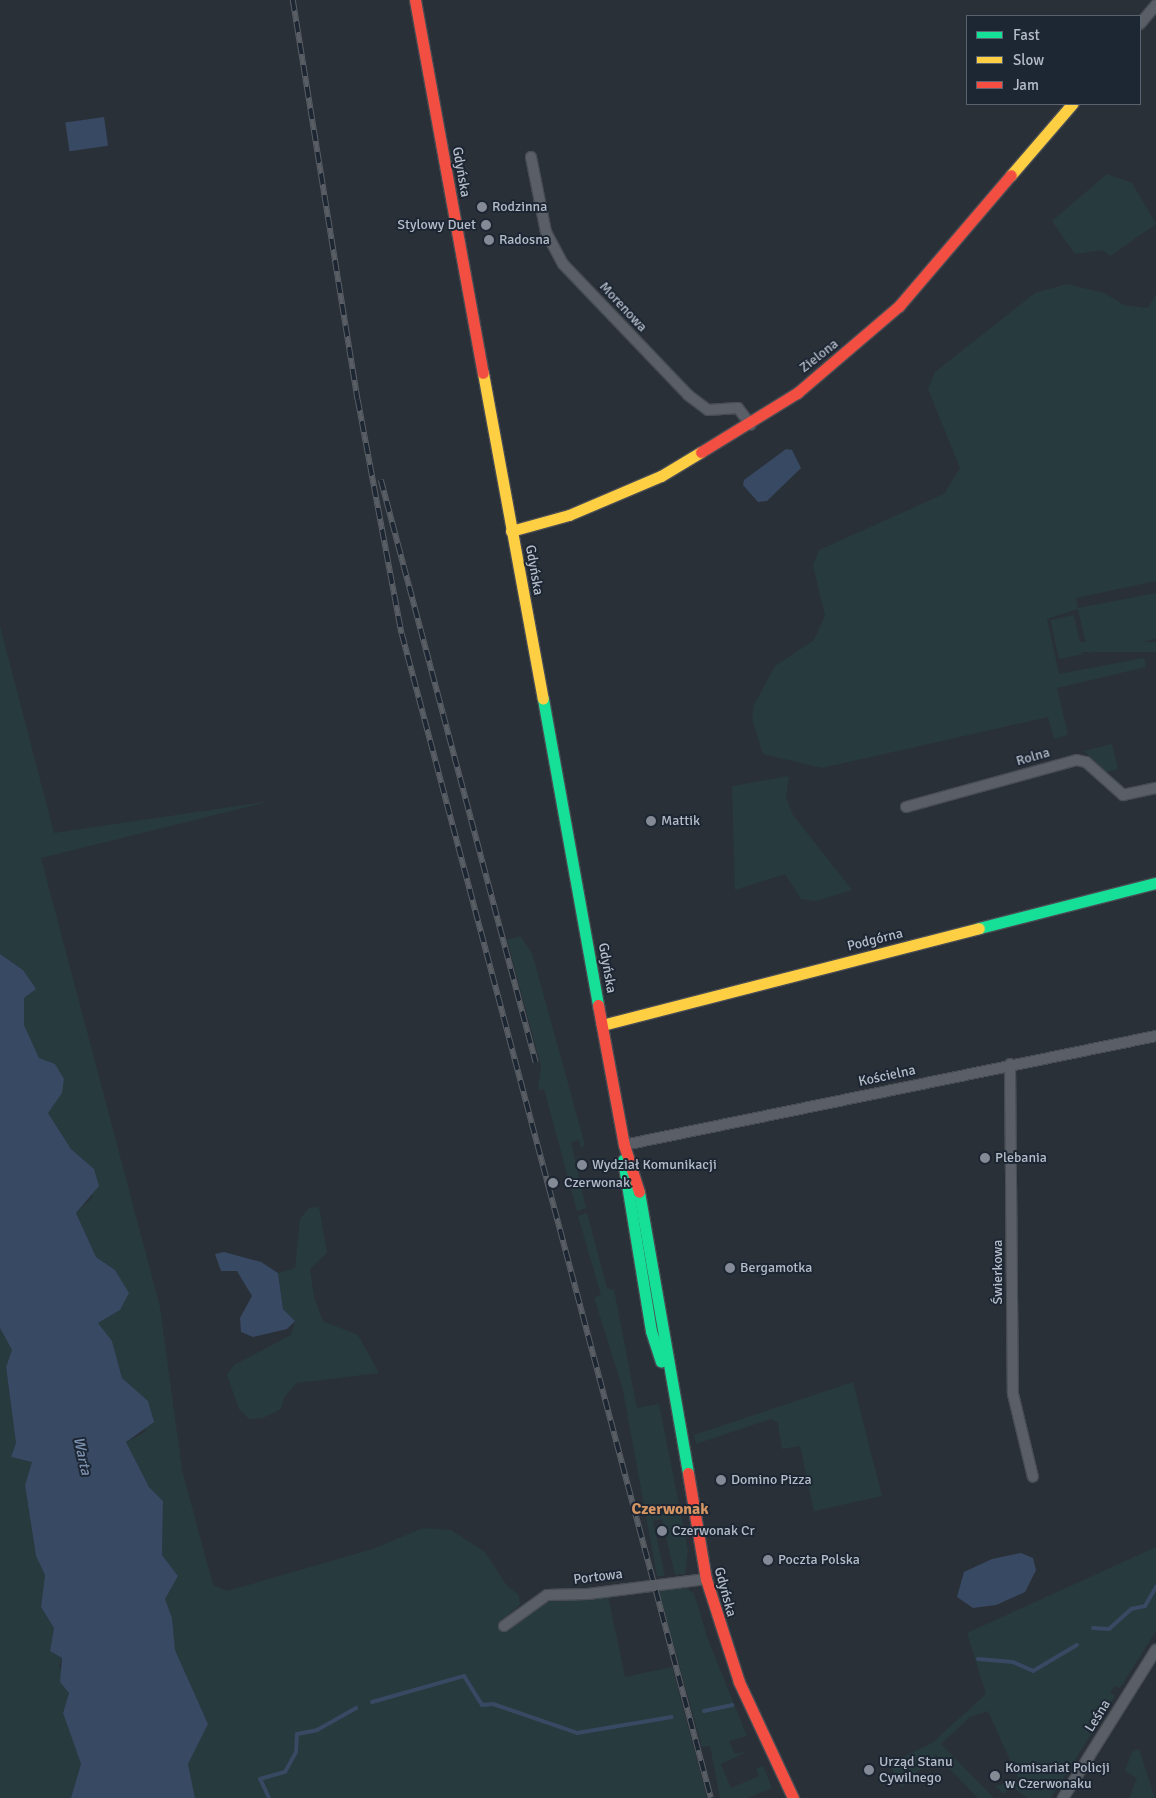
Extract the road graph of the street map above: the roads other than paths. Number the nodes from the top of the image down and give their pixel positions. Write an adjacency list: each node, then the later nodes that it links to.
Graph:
1 (415, 0): 7 (main road, Gdyńska)
2 (1156, 4): 3 (street)
3 (1141, 23)
4 (1071, 105): 6 (main road, Zielona)
5 (531, 157): 6 (street, Morenowa)
6 (750, 425): 7 (main road, Zielona)
7 (511, 531): 11 (main road, Gdyńska)
8 (1156, 788): 9 (street, Rolna)
9 (906, 807)
10 (1156, 884): 11 (main road, Podgórna)
11 (602, 1025): 14 (main road, Gdyńska)
12 (1156, 1036): 13 (street, Kościelna)
13 (1010, 1064): 14 (street, Kościelna); 15 (street, Świerkowa)
14 (624, 1145): 16 (main road, Gdyńska)
15 (1032, 1477)
16 (706, 1579): 17 (street, Portowa); 19 (main road, Gdyńska)
17 (504, 1626)
18 (1156, 1650): 20 (street, Leśna)
19 (793, 1798)
20 (1063, 1798)

